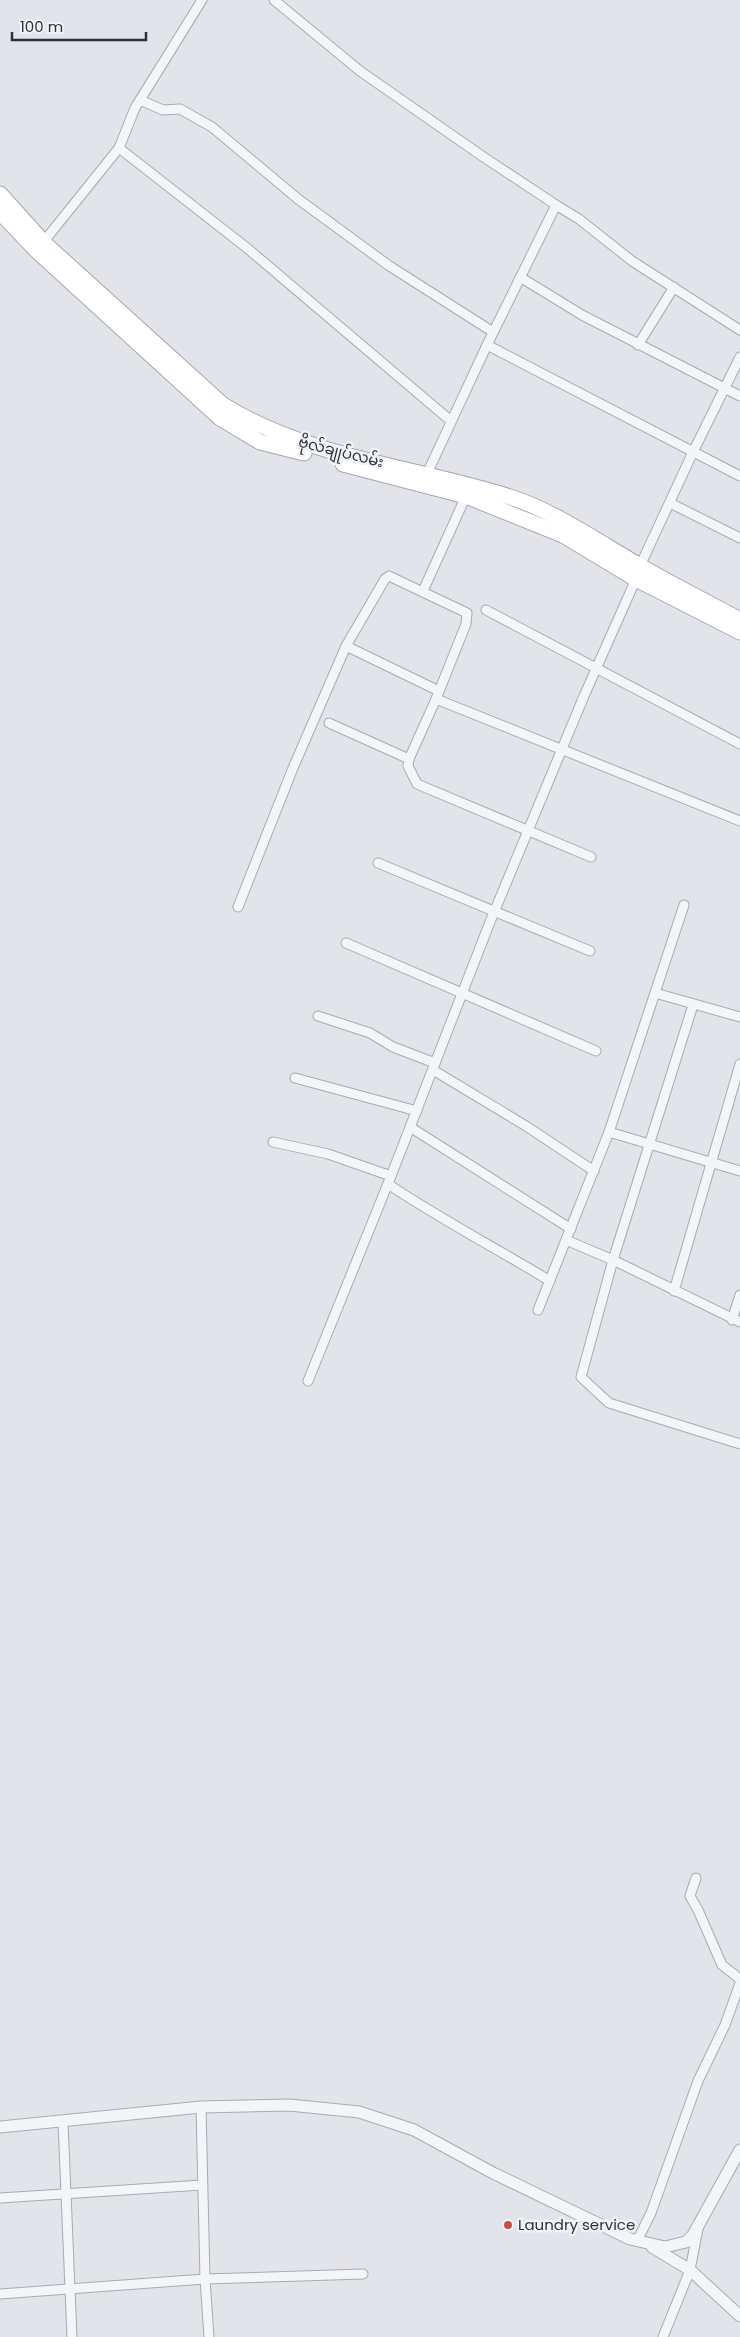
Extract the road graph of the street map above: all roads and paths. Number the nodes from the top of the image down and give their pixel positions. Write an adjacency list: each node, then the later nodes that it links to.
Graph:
1 (202, 0): 3 (street)
2 (274, 0): 6 (street)
3 (140, 100): 4 (street); 12 (street)
4 (119, 148): 8 (street); 18 (street)
5 (0, 194): 8 (main road, ဗိုလ်ချုပ်လမ်း)
6 (556, 204): 9 (street); 10 (street)
7 (0, 212): 8 (main road, ဗိုလ်ချုပ်လမ်း)
8 (40, 247): 21 (main road, ဗိုလ်ချုပ်လမ်း)
9 (520, 277): 12 (street); 14 (street)
10 (674, 287): 11 (street); 14 (street)
11 (740, 330)
12 (493, 332): 13 (street)
13 (487, 344): 18 (street); 19 (street)
14 (638, 344): 16 (street)
15 (740, 357): 16 (street)
16 (724, 390): 17 (street); 19 (street)
17 (740, 396)
18 (451, 421): 21 (street)
19 (693, 452): 20 (street); 23 (street)
20 (740, 476)
21 (425, 480): 22 (main road, ဗိုလ်ချုပ်လမ်း); 25 (main road, ဗိုလ်ချုပ်လမ်း)
22 (466, 496): 25 (main road, ဗိုလ်ချုပ်လမ်း); 26 (street)
23 (670, 503): 24 (street); 25 (street)
24 (740, 538)
25 (638, 573): 28 (main road, ဗိုလ်ချုပ်လမ်း); 29 (main road, ဗိုလ်ချုပ်လမ်း); 31 (street)
26 (423, 591): 30 (street); 32 (street)
27 (486, 610): 31 (street)
28 (740, 620)
29 (740, 632)
30 (346, 646): 32 (street); 42 (street)
31 (597, 668): 34 (street); 35 (street)
32 (437, 695): 35 (street); 36 (street)
33 (329, 723): 36 (street)
34 (740, 744)
35 (561, 751): 37 (street); 38 (street)
36 (409, 759): 38 (street)
37 (740, 821)
38 (528, 832): 39 (street); 43 (street)
39 (591, 857)
40 (378, 863): 43 (street)
41 (684, 905): 47 (street)
42 (238, 907)
43 (495, 910): 45 (street); 46 (street)
44 (346, 943): 46 (street)
45 (590, 951)
46 (463, 992): 51 (street); 53 (street)
47 (655, 993): 48 (street); 57 (street)
48 (693, 1005): 50 (street); 59 (street)
49 (318, 1016): 53 (street)
50 (740, 1017)
51 (596, 1051)
52 (740, 1064): 60 (street)
53 (434, 1066): 55 (street); 61 (street)
54 (295, 1078): 55 (street)
55 (417, 1111): 56 (street)
56 (410, 1127): 63 (street); 64 (street)
57 (608, 1132): 59 (street); 61 (street)
58 (273, 1142): 63 (street)
59 (649, 1145): 60 (street); 66 (street)
60 (711, 1163): 62 (street); 68 (street)
61 (594, 1171): 64 (street)
62 (740, 1171)
63 (389, 1180): 67 (street); 72 (street)
64 (571, 1229): 65 (street)
65 (566, 1240): 66 (street); 67 (street)
66 (613, 1260): 68 (street); 73 (street)
67 (550, 1281): 70 (street)
68 (674, 1291): 71 (street)
69 (740, 1295): 71 (street)
70 (538, 1310)
71 (736, 1321)
72 (308, 1381)
73 (740, 1444)
74 (696, 1878): 75 (street)
75 (740, 1979)
76 (740, 1983): 85 (street)
77 (201, 2107): 78 (street); 81 (street); 85 (street)
78 (63, 2122): 79 (street); 82 (street)
79 (0, 2127)
80 (740, 2150): 84 (street)
81 (202, 2186): 82 (street); 88 (street)
82 (67, 2194): 83 (street); 89 (street)
83 (0, 2198)
84 (698, 2229): 85 (street); 86 (street)
85 (643, 2243): 86 (street)
86 (690, 2270): 91 (street); 94 (street)
87 (363, 2274): 88 (street)
88 (205, 2279): 89 (street); 93 (street)
89 (70, 2289): 90 (street); 92 (street)
90 (0, 2294)
91 (740, 2316)
92 (72, 2337)
93 (208, 2337)
94 (663, 2337)

